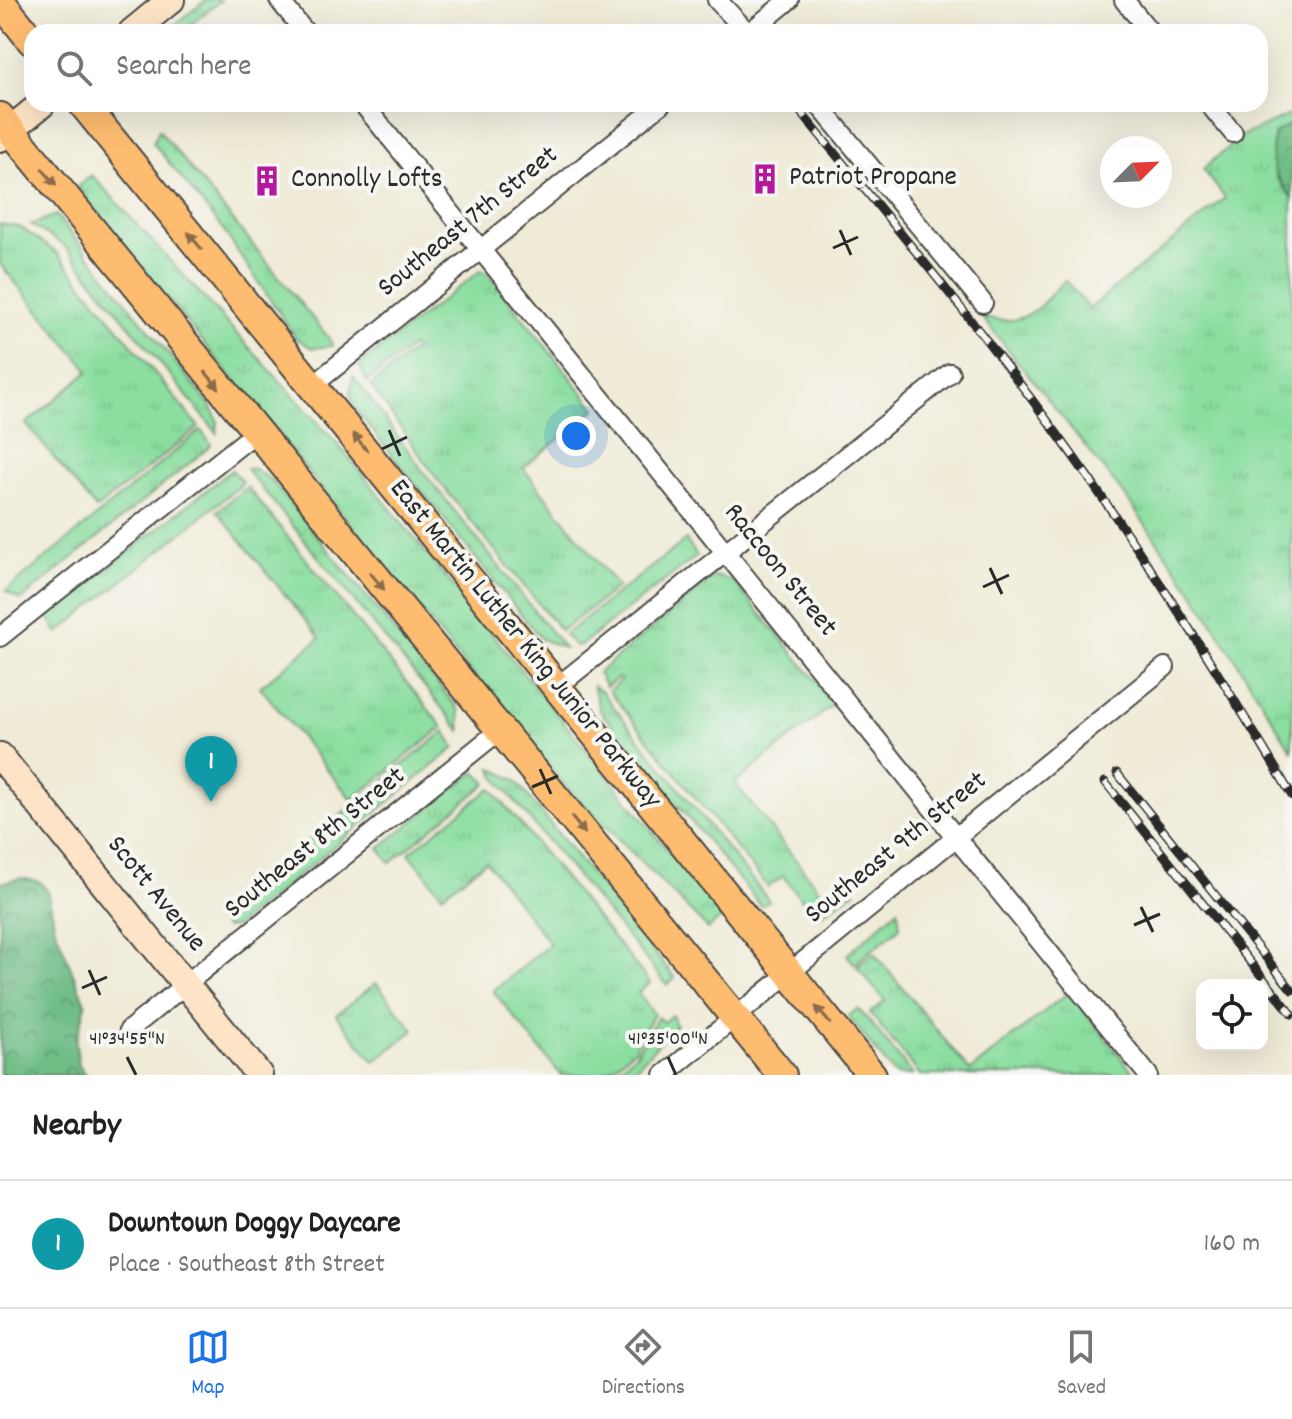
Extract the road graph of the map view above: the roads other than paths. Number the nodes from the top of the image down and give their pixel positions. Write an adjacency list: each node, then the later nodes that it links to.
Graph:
1 (171, 0): 7 (street)
2 (279, 0): 8 (street)
3 (717, 0): 9 (street)
4 (789, 0): 10 (street)
5 (1124, 0): 11 (street)
6 (0, 1): 12 (main road)
7 (142, 24)
8 (298, 24)
9 (740, 24)
10 (758, 24)
11 (1144, 24)
12 (24, 31)
13 (29, 112): 19 (street)
14 (90, 112): 24 (main road, East Martin Luther King Junior Parkway, one-way to 14)
15 (370, 112): 21 (street, Raccoon Street)
16 (651, 112): 21 (street, Southeast 7th Street)
17 (825, 112): 22 (street)
18 (1216, 112): 20 (street)
19 (4, 128): 25 (main road, one-way to 25)
20 (1233, 133)
21 (481, 249): 24 (street, Southeast 7th Street); 26 (street, Raccoon Street)
22 (983, 303)
23 (950, 373): 26 (street)
24 (313, 385): 29 (main road, East Martin Luther King Junior Parkway, one-way to 24)
25 (255, 433): 27 (street); 30 (main road, one-way to 30)
26 (727, 551): 29 (street); 32 (street, Raccoon Street)
27 (0, 637)
28 (1165, 667): 32 (street, Southeast 9th Street)
29 (558, 686): 33 (main road, East Martin Luther King Junior Parkway)
30 (500, 730): 34 (street, Southeast 8th Street); 35 (main road, one-way to 35)
31 (0, 756): 34 (street, Scott Avenue)
32 (958, 836): 33 (street, Southeast 9th Street); 41 (street, Raccoon Street)
33 (789, 973): 35 (street, Southeast 9th Street); 40 (main road, East Martin Luther King Junior Parkway, one-way to 33)
34 (186, 985): 36 (street, Southeast 8th Street); 37 (street, Scott Avenue)
35 (736, 1017): 38 (street, Southeast 9th Street); 39 (main road)
36 (129, 1030)
37 (259, 1075)
38 (664, 1075)
39 (782, 1075)
40 (872, 1075)
41 (1148, 1075)

